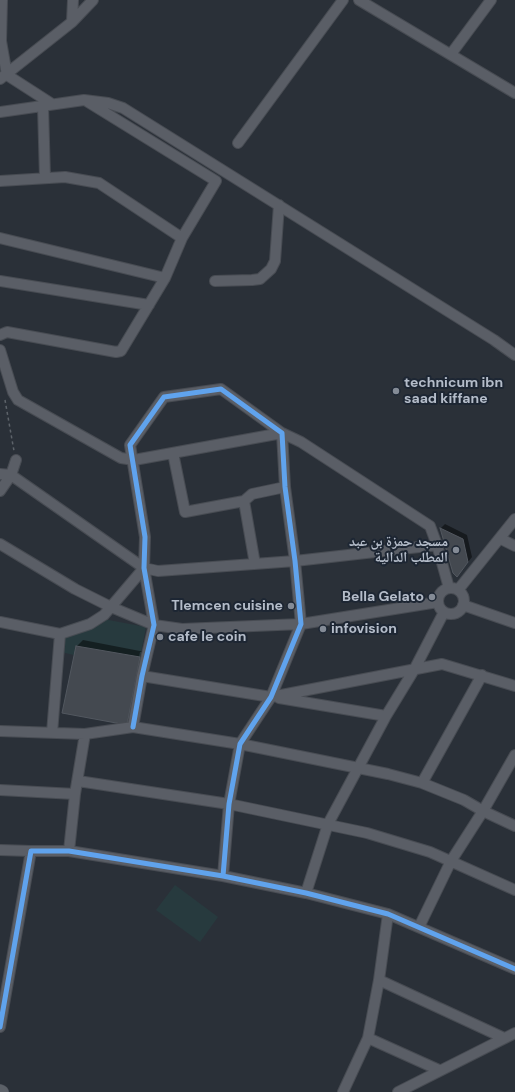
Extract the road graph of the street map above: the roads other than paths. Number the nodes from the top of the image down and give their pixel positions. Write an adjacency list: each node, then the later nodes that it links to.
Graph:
1 (2, 0): 8 (street)
2 (73, 0): 7 (street)
3 (93, 0): 7 (street)
4 (344, 0): 15 (street)
5 (359, 0): 9 (street)
6 (491, 0): 9 (street)
7 (72, 22): 10 (street)
8 (1, 41): 10 (street)
9 (451, 54): 11 (street)
10 (4, 77): 13 (street)
11 (515, 92)
12 (84, 100): 13 (street); 18 (street); 20 (street)
13 (47, 105): 14 (street); 16 (street)
14 (0, 112)
15 (238, 143)
16 (44, 178): 17 (street); 20 (street)
17 (0, 180)
18 (279, 205): 23 (street); 27 (street)
19 (0, 238): 21 (street)
20 (182, 238): 21 (street)
21 (165, 278): 24 (street)
22 (0, 281): 24 (street)
23 (215, 281)
24 (149, 305): 25 (street)
25 (0, 335)
26 (0, 350): 31 (street)
27 (515, 355)
28 (282, 433): 29 (street); 31 (street); 34 (street); 40 (street)
29 (173, 453): 31 (street); 36 (street)
30 (16, 460): 33 (street)
31 (134, 460): 44 (street)
32 (0, 474): 33 (street)
33 (11, 475): 35 (street); 44 (street)
34 (285, 487): 36 (street); 42 (street)
35 (0, 491)
36 (244, 501): 43 (street)
37 (515, 519): 38 (street)
38 (501, 539): 41 (street); 45 (street)
39 (0, 544): 48 (street)
40 (437, 545): 42 (street); 45 (street)
41 (515, 546)
42 (296, 561): 43 (street); 52 (street)
43 (255, 564): 44 (street)
44 (144, 568): 48 (street); 53 (street)
45 (454, 589): 46 (street); 47 (street)
46 (438, 602): 49 (street); 52 (street)
47 (463, 605): 49 (street); 51 (street)
48 (111, 607): 53 (street); 54 (street)
49 (444, 612): 55 (street)
50 (0, 622): 54 (street)
51 (515, 622)
52 (301, 624): 53 (street); 59 (street)
53 (154, 625): 57 (street)
54 (60, 634): 63 (street)
55 (414, 670): 56 (street); 59 (street); 60 (street)
56 (482, 675): 58 (street); 69 (street)
57 (142, 676): 59 (street); 61 (street)
58 (515, 686)
59 (271, 697): 60 (street); 65 (street)
60 (386, 716): 67 (street)
61 (133, 727): 64 (street); 65 (street)
62 (0, 731): 63 (street)
63 (52, 733): 64 (street)
64 (85, 734): 68 (street)
65 (240, 744): 67 (street); 72 (street)
66 (515, 755): 73 (street)
67 (357, 770): 69 (street); 74 (street)
68 (78, 781): 71 (street); 72 (street)
69 (422, 783): 73 (street)
70 (0, 790): 71 (street)
71 (75, 794): 78 (street)
72 (229, 804): 74 (street); 80 (street)
73 (483, 811): 75 (street); 79 (street)
74 (328, 824): 79 (street); 82 (street)
75 (515, 826)
76 (0, 850): 77 (street)
77 (31, 851): 78 (street); 87 (street)
78 (69, 851): 80 (street)
79 (451, 861): 81 (street); 84 (street)
80 (223, 876): 82 (street)
81 (515, 890)
82 (306, 893): 83 (street)
83 (388, 914): 84 (street); 86 (street)
84 (419, 927): 85 (street)
85 (515, 969)
86 (379, 980): 90 (street); 91 (street)
87 (3, 989): 88 (street)
88 (0, 1027)
89 (515, 1033): 91 (street)
90 (368, 1038): 92 (street); 93 (street)
91 (504, 1038): 92 (street)
92 (439, 1070): 94 (street)
93 (343, 1092)
94 (398, 1092)

